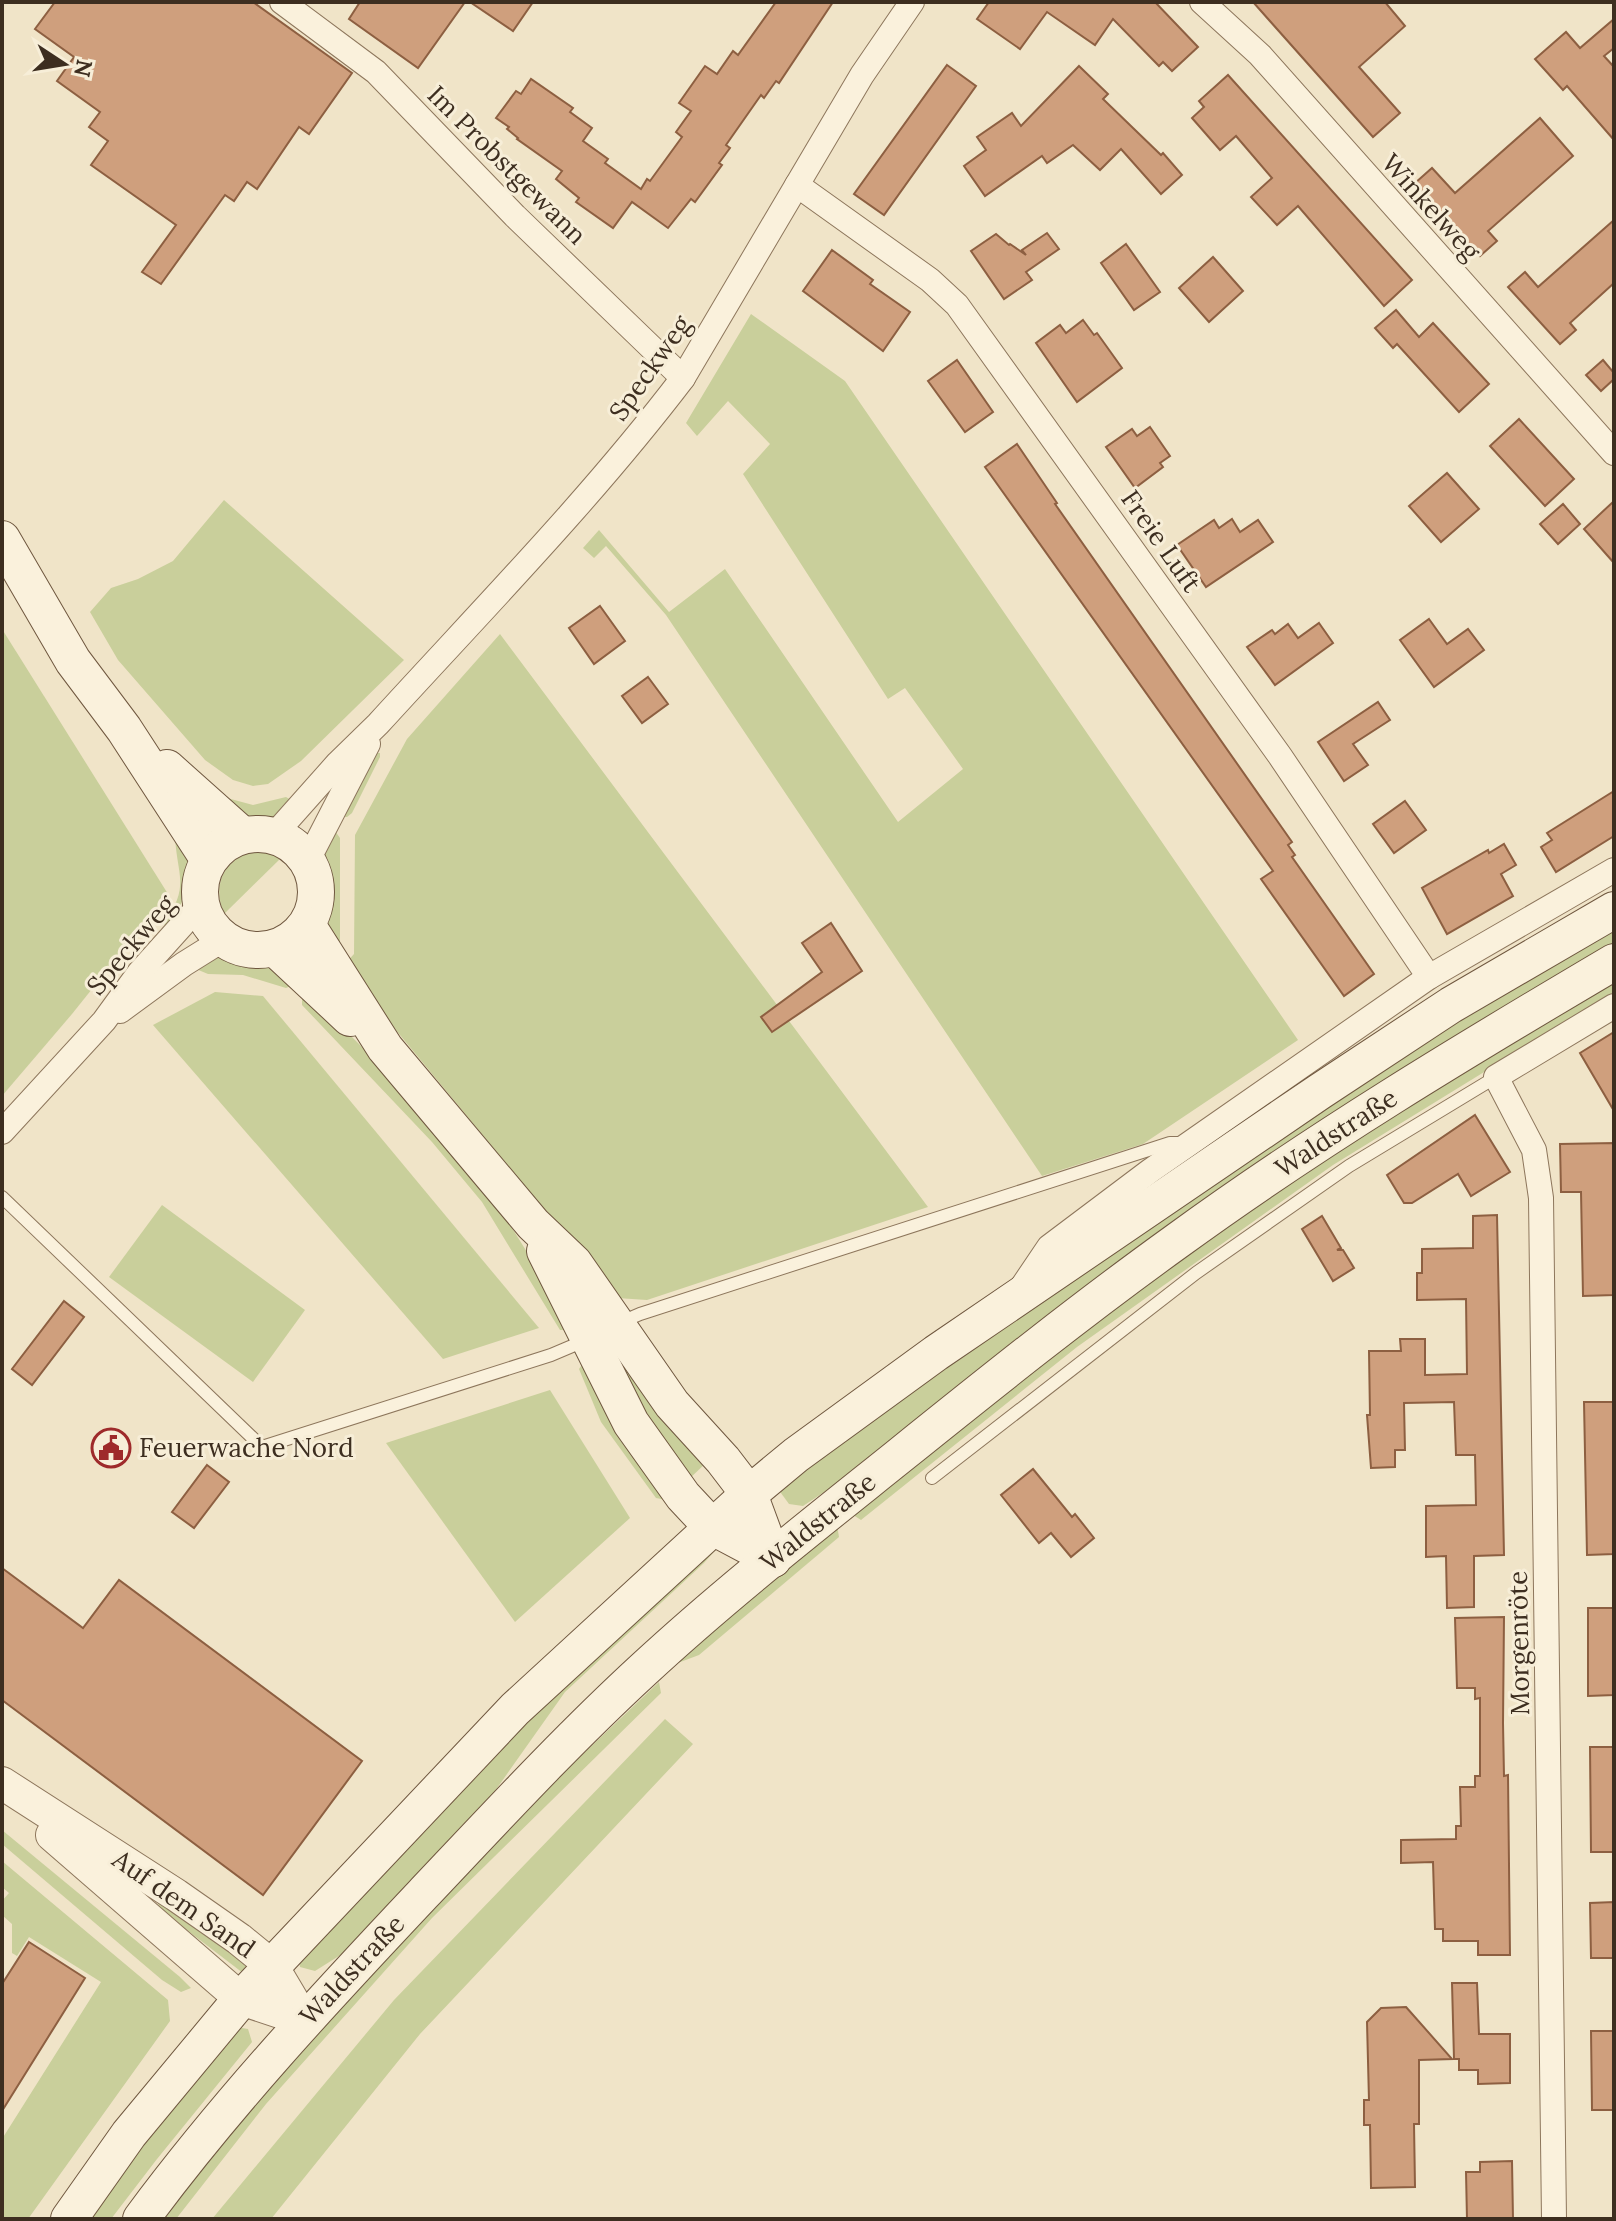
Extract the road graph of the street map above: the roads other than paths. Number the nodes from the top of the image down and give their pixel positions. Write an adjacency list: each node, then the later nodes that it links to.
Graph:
1 (282, 2): 5 (street, Im Probstgewann)
2 (912, 2): 4 (street, Speckweg)
3 (1202, 2): 6 (street, Winkelweg)
4 (797, 185): 5 (street, Speckweg); 20 (street, Freie Luft)
5 (683, 378): 8 (street, Speckweg)
6 (1614, 453)
7 (2, 539): 9 (main road)
8 (378, 724): 10 (street, Speckweg); 12 (street, Speckweg)
9 (124, 729): 10 (main road); 11 (main road)
10 (258, 835): 11 (main road); 12 (main road)
11 (209, 860): 14 (main road)
12 (308, 860): 16 (main road)
13 (1614, 870): 20 (street, Waldstraße)
14 (201, 904): 17 (main road); 22 (street, Speckweg)
15 (1614, 910): 28 (main road, Waldstraße)
16 (307, 925): 18 (main road); 23 (main road)
17 (224, 939): 18 (main road); 22 (street, Speckweg)
18 (275, 948): 23 (main road)
19 (1614, 962): 33 (main road, Waldstraße)
20 (1429, 977): 26 (street, Waldstraße)
21 (1614, 1006): 24 (street, Waldstraße)
22 (104, 1021): 25 (street, Speckweg)
23 (385, 1048): 29 (main road)
24 (1496, 1077): 30 (lane, Waldstraße); 41 (street, Morgenröte)
25 (2, 1132)
26 (1191, 1143): 28 (street, Waldstraße); 29 (lane)
27 (2, 1197): 29 (lane)
28 (1014, 1299): 31 (main road, Waldstraße)
29 (603, 1331): 31 (main road); 32 (main road)
30 (932, 1478)
31 (749, 1494): 32 (main road, Waldstraße); 33 (main road)
32 (711, 1526): 33 (main road); 36 (main road, Waldstraße)
33 (773, 1559): 38 (main road, Waldstraße)
34 (2, 1783): 36 (street, Auf dem Sand)
35 (2, 1790): 37 (street, Auf dem Sand)
36 (272, 1966): 37 (main road, Waldstraße); 38 (street, Auf dem Sand)
37 (241, 1999): 38 (street, Auf dem Sand); 39 (main road, Waldstraße)
38 (304, 2020): 40 (main road, Waldstraße)
39 (69, 2219)
40 (141, 2219)
41 (1554, 2219)

